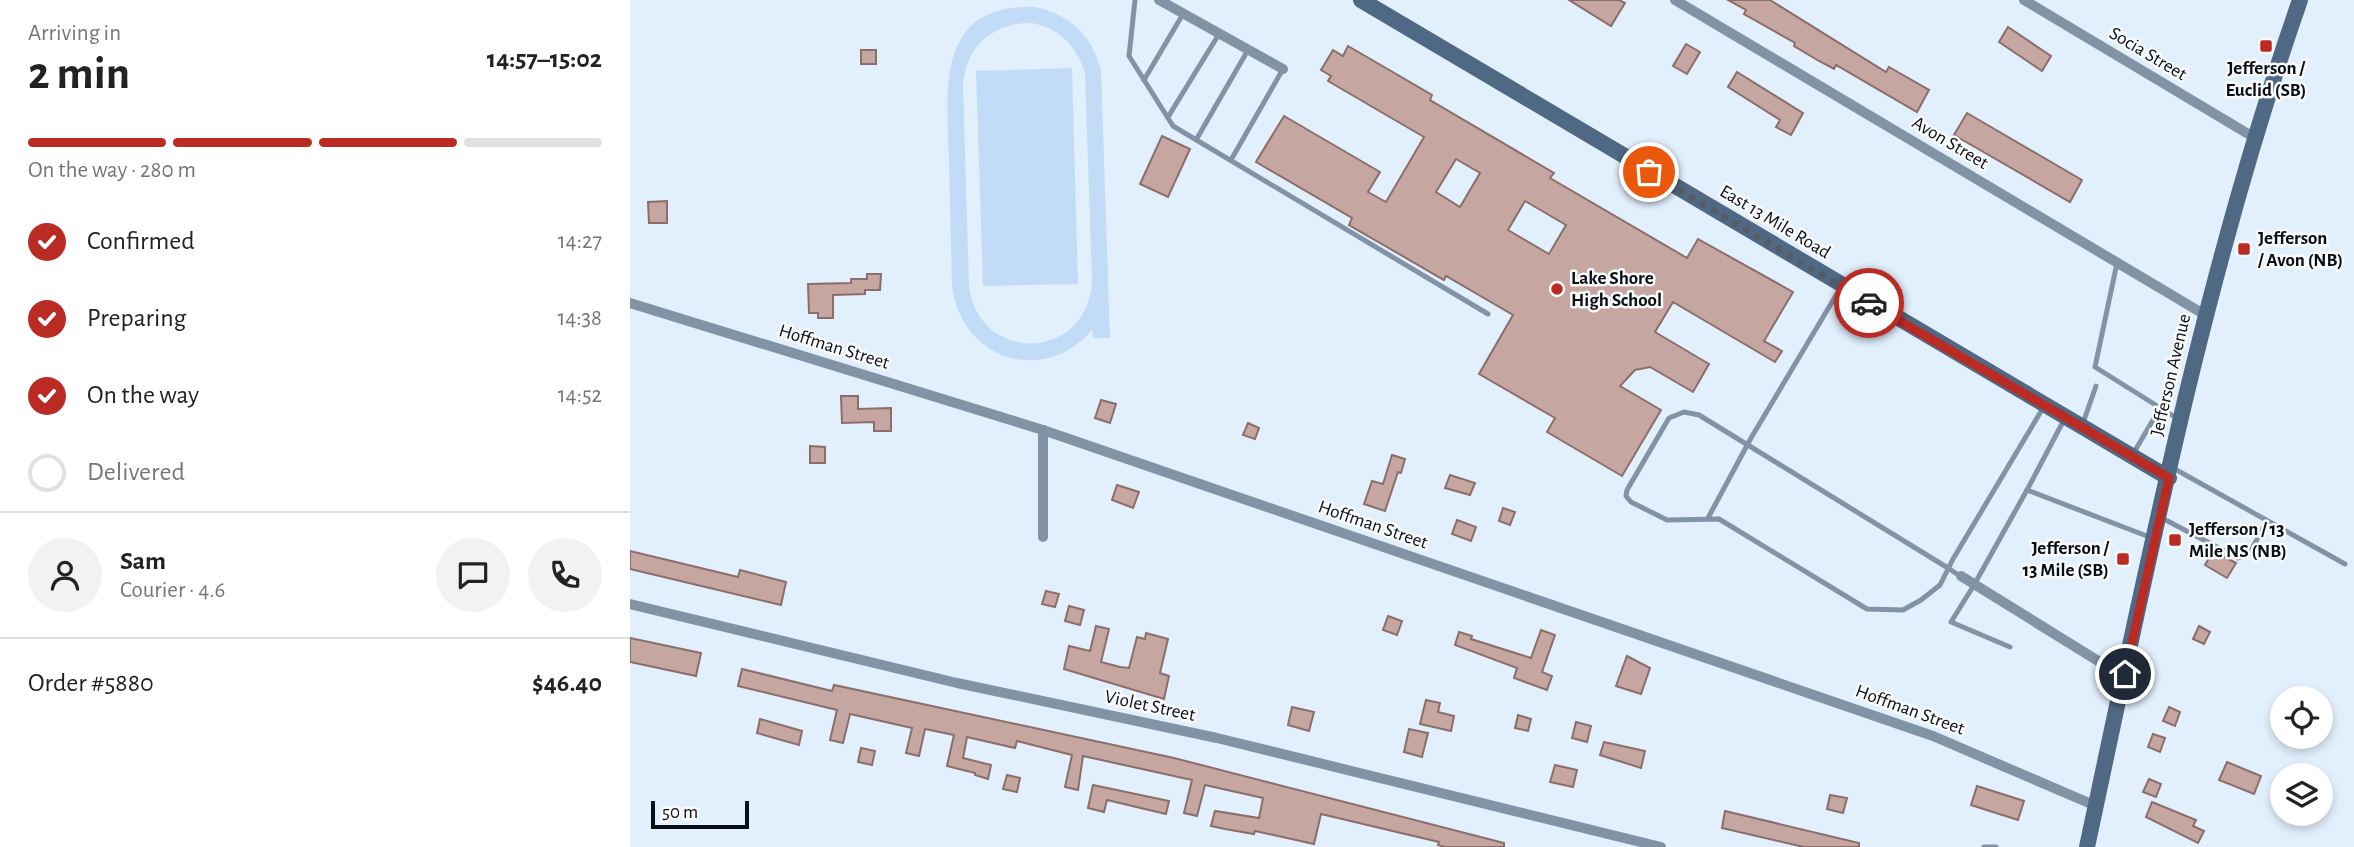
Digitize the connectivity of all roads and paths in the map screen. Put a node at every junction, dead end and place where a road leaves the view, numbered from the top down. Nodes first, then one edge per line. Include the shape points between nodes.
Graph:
1 (1135, 0) edge
2 (1159, 0) edge
3 (1361, 0) edge
4 (1675, 0) edge
5 (2024, 0) edge
6 (2300, 0) edge
7 (1183, 14) junction
8 (1219, 34) junction
9 (1248, 50) junction
10 (1283, 69) joint
11 (1144, 80) junction
12 (1167, 117) junction
13 (2255, 138) junction
14 (1196, 140) junction
15 (1231, 160) junction
16 (2117, 263) junction
17 (1841, 286) junction
18 (630, 303) edge
19 (1488, 314) dead end
20 (2207, 316) junction
21 (2096, 386) dead end
22 (2044, 405) junction
23 (2160, 408) junction
24 (2065, 417) junction
25 (2181, 421) junction
26 (2082, 426) junction
27 (1043, 430) junction
28 (1748, 444) junction
29 (2132, 455) junction
30 (2170, 472) junction
31 (2027, 490) junction
32 (2160, 517) junction
33 (1708, 518) junction
34 (2267, 521) junction
35 (1043, 537) dead end
36 (2155, 539) junction
37 (2345, 564) dead end
38 (1948, 568) junction
39 (1961, 576) joint
40 (1975, 585) junction
41 (630, 604) edge
42 (2010, 647) dead end
43 (2124, 677) junction
44 (2096, 806) junction
45 (1661, 847) edge
46 (1984, 847) edge
47 (1996, 847) edge
48 (2087, 847) edge

1 - 11 lane via 1129,56
2 - 7 street
3 - 17 main road, East 13 Mile Road
4 - 16 street, Avon Street
5 - 13 street, Socia Street
6 - 13 main road, Jefferson Avenue
7 - 8 street
7 - 11 lane
8 - 9 street
8 - 12 lane
9 - 10 street
9 - 14 lane
10 - 15 lane
11 - 12 lane
12 - 14 lane via 1172,126
13 - 20 main road, Jefferson Avenue
14 - 15 lane
15 - 19 lane
16 - 20 street, Avon Street
16 - 23 lane via 2095,367
17 - 22 main road, East 13 Mile Road
17 - 28 lane
18 - 27 street, Hoffman Street
20 - 25 main road, Jefferson Avenue
21 - 26 lane
22 - 24 main road, East 13 Mile Road
22 - 38 lane
23 - 25 lane
23 - 29 lane
24 - 26 main road, East 13 Mile Road
24 - 31 lane
25 - 30 main road, Jefferson Avenue
26 - 29 main road, East 13 Mile Road
27 - 35 street
27 - 44 street, Hoffman Street via 1920,732
28 - 33 lane
28 - 33 lane via 1699,415 1684,412 1669,418 1627,490 1631,502 1667,520
28 - 38 lane
29 - 30 main road, East 13 Mile Road
30 - 32 main road, Jefferson Avenue
30 - 34 lane
31 - 36 lane
31 - 40 lane
32 - 34 lane via 2238,558 2249,554
32 - 36 main road, Jefferson Avenue
33 - 38 lane via 1719,519 1867,609 1903,610 1940,585
34 - 37 lane
36 - 43 main road, Jefferson Avenue
38 - 39 lane
39 - 40 street
40 - 42 lane via 1951,622
40 - 43 street
41 - 45 street, Violet Street via 957,683 1226,740
43 - 44 main road, Jefferson Avenue
44 - 48 main road, Jefferson Avenue
46 - 47 lane

